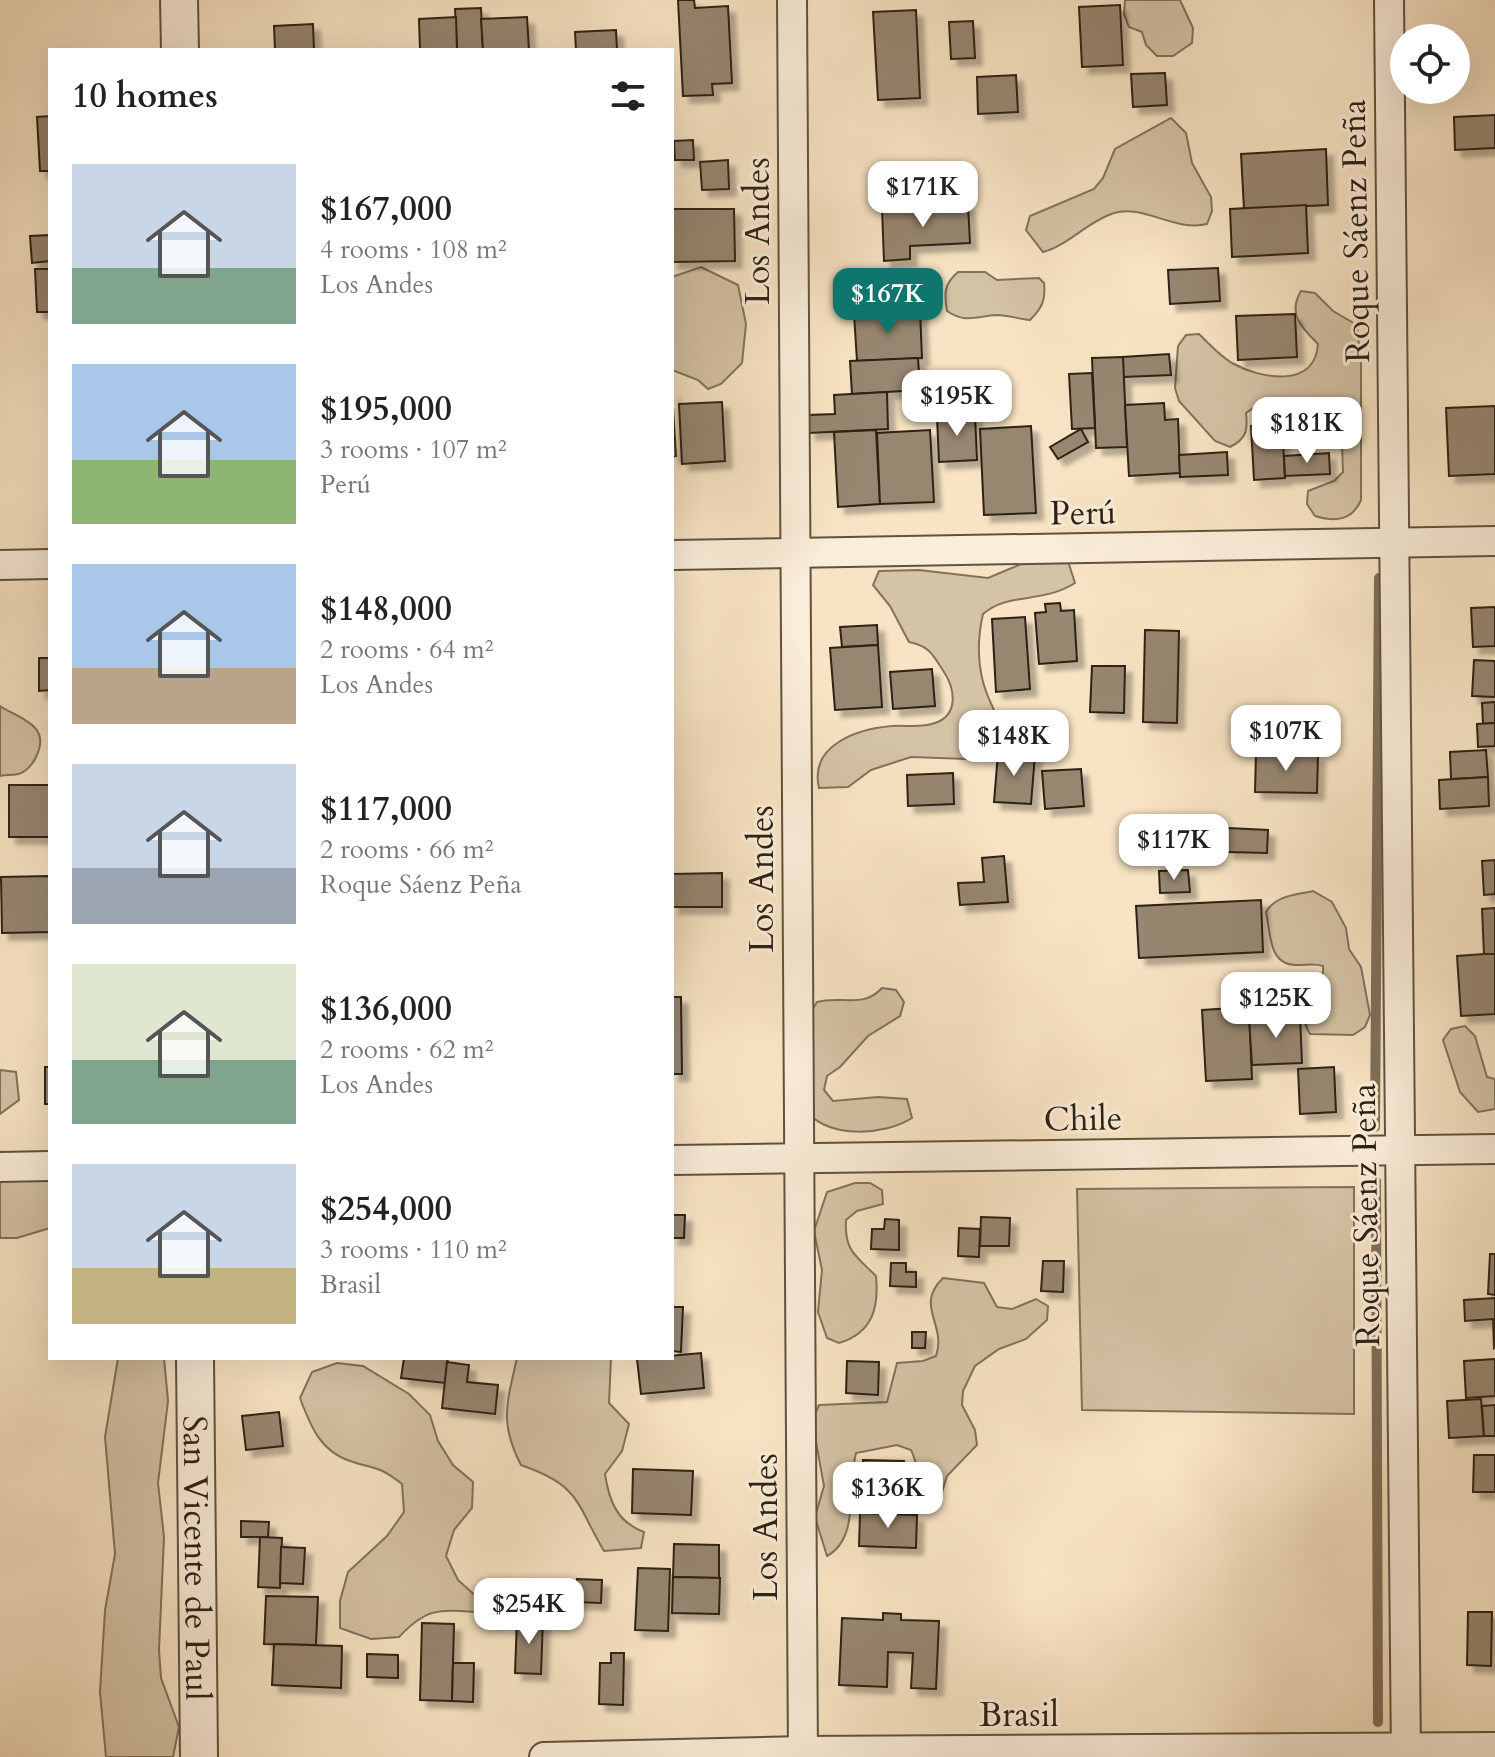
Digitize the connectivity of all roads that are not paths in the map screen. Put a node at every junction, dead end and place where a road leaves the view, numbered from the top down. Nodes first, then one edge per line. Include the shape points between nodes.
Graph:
1 (179, 0) edge
2 (792, 0) edge
3 (1389, 0) edge
4 (180, 48) edge
5 (1495, 541) edge
6 (1394, 543) junction
7 (795, 553) junction
8 (674, 555) edge
9 (48, 564) edge
10 (0, 565) edge
11 (1400, 1149) junction
12 (1495, 1149) edge
13 (799, 1159) junction
14 (674, 1160) edge
15 (48, 1166) edge
16 (0, 1167) edge
17 (195, 1360) edge
18 (1495, 1747) edge
19 (1406, 1752) edge
20 (803, 1754) edge
21 (199, 1757) edge
22 (544, 1757) edge

1 - 4 street
2 - 7 street, Los Andes
3 - 6 street, Roque Sáenz Peña
5 - 6 street, Perú
6 - 7 street, Perú
6 - 11 street, Roque Sáenz Peña
7 - 8 street, Perú
7 - 13 street, Los Andes
9 - 10 street
11 - 12 street, Chile
11 - 13 street, Chile
11 - 19 street, Roque Sáenz Peña
13 - 14 street, Chile
13 - 20 street, Los Andes
15 - 16 street
17 - 21 street, San Vicente de Paul
18 - 19 street, Brasil
19 - 20 street, Brasil
20 - 22 street, Brasil

